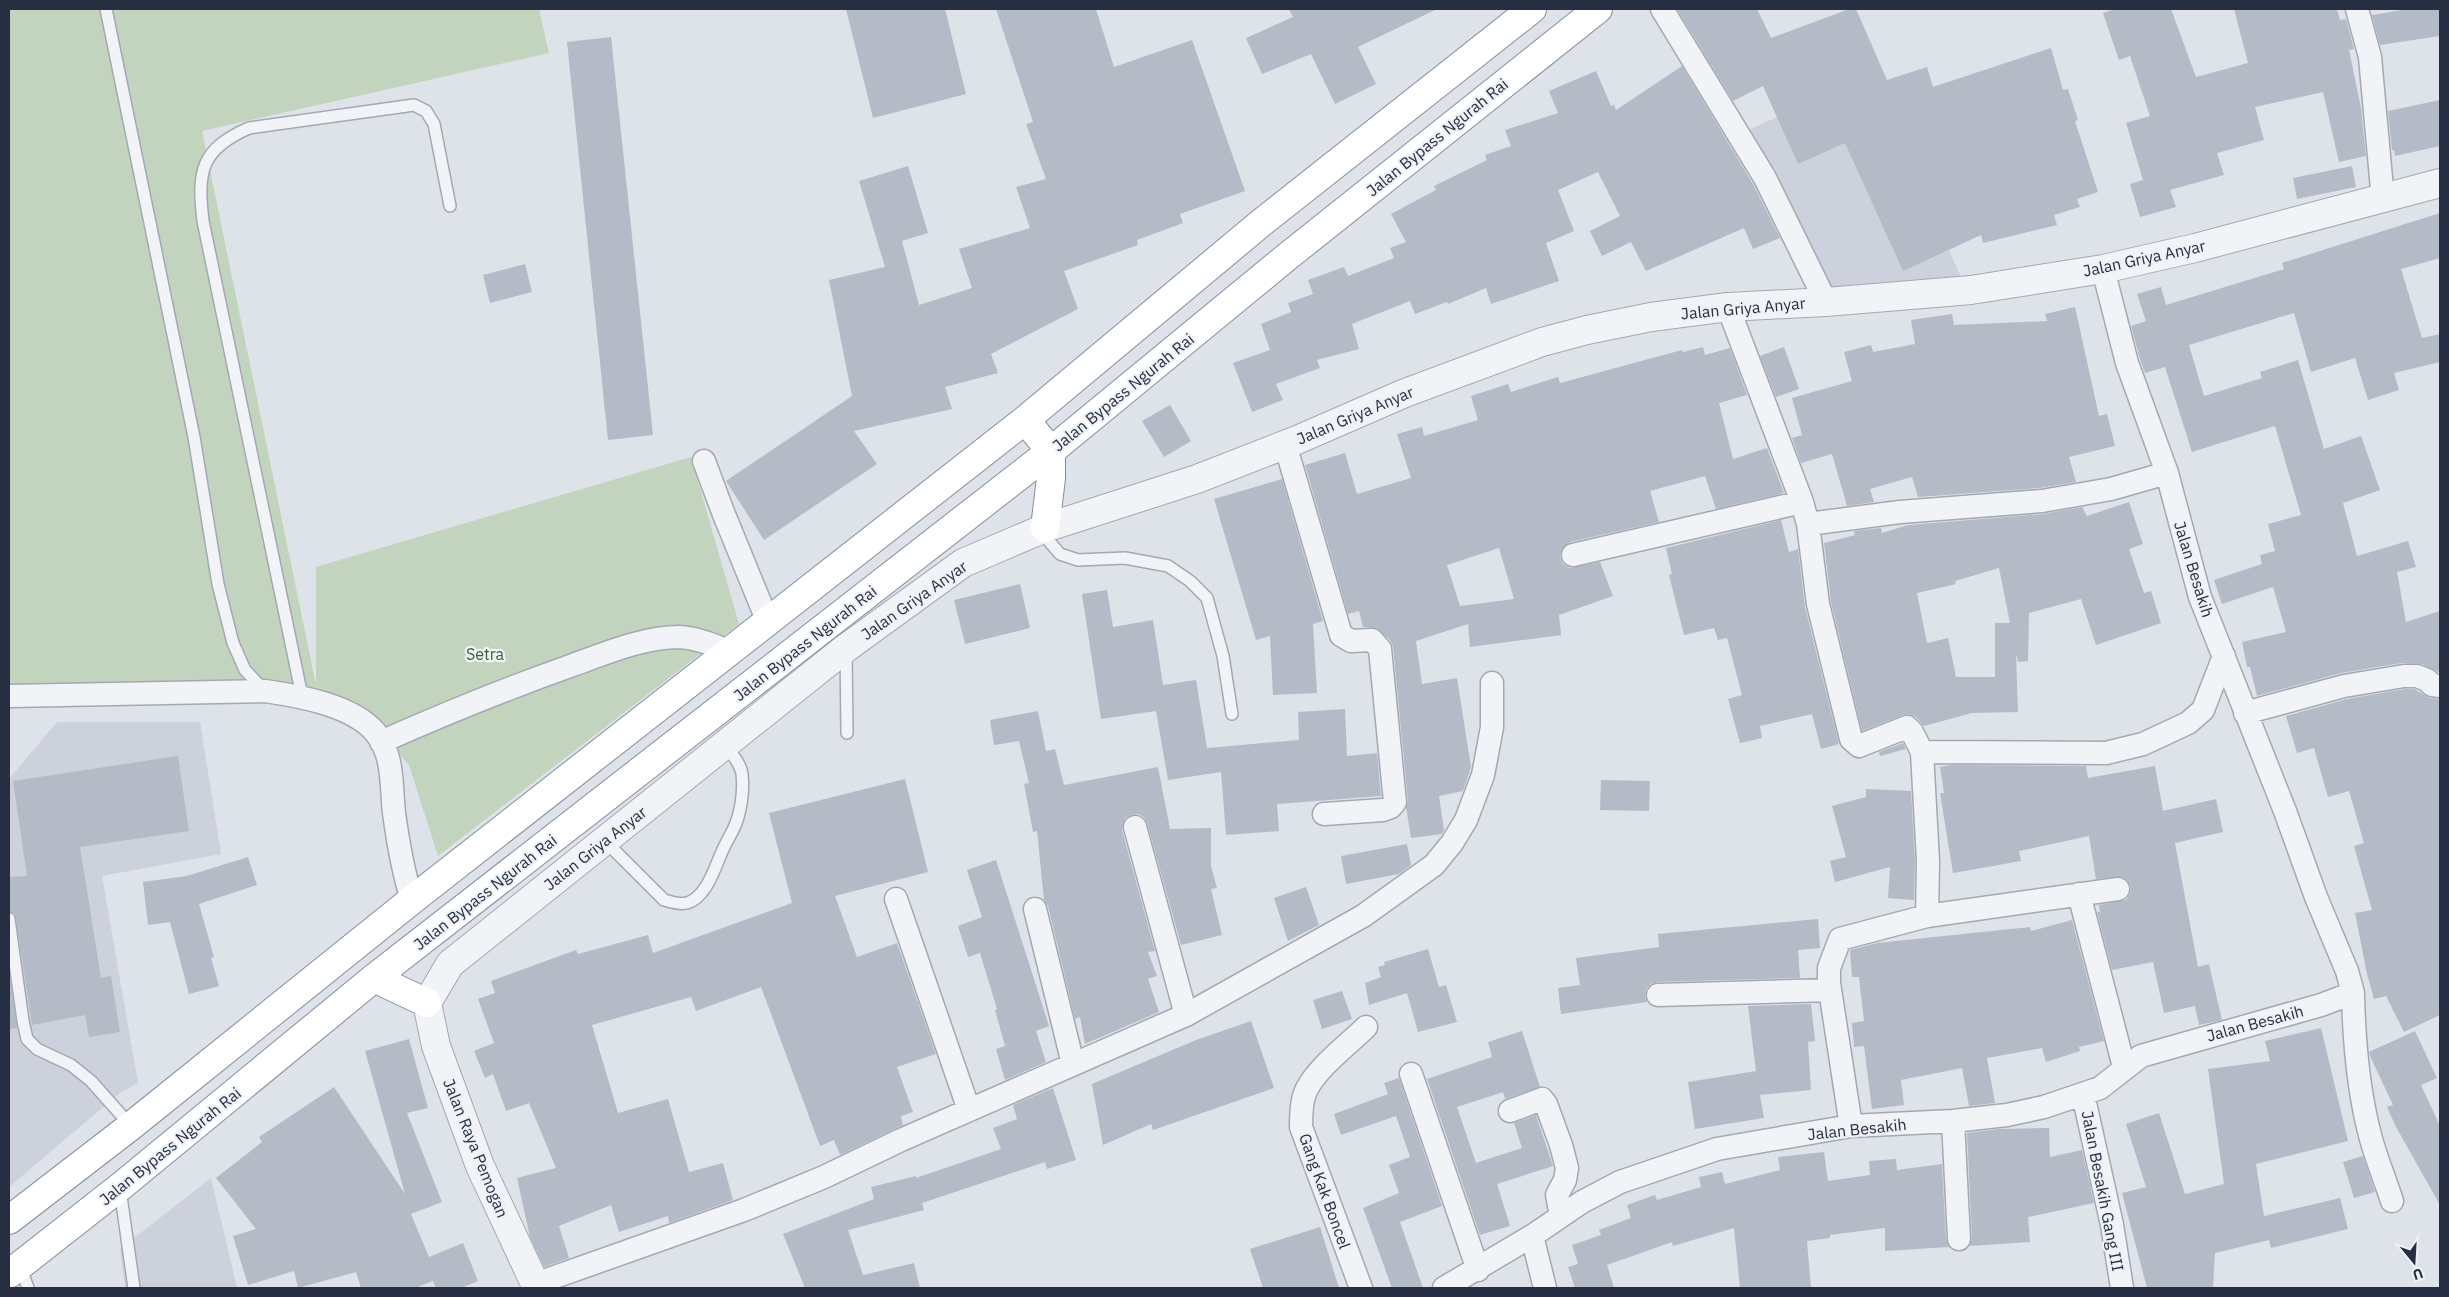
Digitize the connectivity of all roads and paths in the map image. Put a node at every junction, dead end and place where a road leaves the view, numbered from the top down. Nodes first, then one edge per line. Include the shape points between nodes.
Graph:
1 (106, 9) edge
2 (1532, 9) edge
3 (1598, 9) edge
4 (1662, 9) edge
5 (2357, 9) edge
6 (2440, 183) edge
7 (2383, 200) junction
8 (450, 206) dead end
9 (1261, 223) junction
10 (1288, 256) junction
11 (2103, 269) junction
12 (1826, 302) junction
13 (1728, 307) junction
14 (1025, 420) junction
15 (1286, 444) junction
16 (1051, 451) junction
17 (704, 461) dead end
18 (2167, 473) junction
19 (1802, 502) junction
20 (1808, 524) junction
21 (1045, 528) junction
22 (1573, 556) dead end
23 (768, 622) junction
24 (846, 648) junction
25 (730, 652) junction
26 (2224, 656) junction
27 (1492, 683) dead end
28 (2440, 686) edge
29 (265, 690) junction
30 (9, 696) edge
31 (302, 696) junction
32 (2245, 713) junction
33 (1232, 714) dead end
34 (847, 733) dead end
35 (381, 742) junction
36 (1917, 742) junction
37 (725, 743) junction
38 (1324, 814) dead end
39 (1135, 827) dead end
40 (603, 840) junction
41 (2118, 889) dead end
42 (2079, 894) junction
43 (896, 899) dead end
44 (412, 900) junction
45 (1035, 909) dead end
46 (1927, 916) junction
47 (9, 919) edge
48 (374, 978) junction
49 (1830, 990) junction
50 (1658, 995) dead end
51 (2348, 995) junction
52 (427, 1003) junction
53 (1186, 1015) junction
54 (1366, 1028) dead end
55 (1073, 1064) junction
56 (2124, 1067) junction
57 (1411, 1074) dead end
58 (2083, 1094) junction
59 (969, 1110) junction
60 (1510, 1112) dead end
61 (1953, 1121) junction
62 (131, 1126) junction
63 (1851, 1126) junction
64 (120, 1187) junction
65 (2392, 1201) dead end
66 (1562, 1216) junction
67 (9, 1220) edge
68 (1532, 1236) junction
69 (1959, 1239) dead end
70 (1478, 1270) junction
71 (19, 1276) edge
72 (536, 1286) edge
73 (134, 1288) edge
74 (1361, 1288) edge
75 (1444, 1288) edge
76 (1545, 1288) edge
77 (2122, 1288) edge

1 - 29 lane via 194,437 218,584 239,656 252,679
2 - 9 highway
3 - 10 highway, Jalan Bypass Ngurah Rai
4 - 12 street via 1765,178
5 - 7 street via 2370,57
6 - 7 street, Jalan Griya Anyar
7 - 11 street, Jalan Griya Anyar
8 - 31 lane via 434,124 426,111 414,105 249,128 229,137 208,156 201,178 204,221
9 - 10 highway
9 - 14 highway
10 - 16 highway, Jalan Bypass Ngurah Rai
11 - 12 street, Jalan Griya Anyar via 1971,290
11 - 18 street, Jalan Besakih via 2127,363
12 - 13 street, Jalan Griya Anyar
13 - 15 street, Jalan Griya Anyar via 1642,319 1542,342 1405,393
13 - 19 street
14 - 16 highway
14 - 23 highway
15 - 21 street, Jalan Griya Anyar via 1197,479
15 - 38 street via 1340,634 1351,642 1372,640 1380,649 1395,802 1383,810
16 - 21 highway
16 - 48 highway, Jalan Bypass Ngurah Rai
17 - 23 street
18 - 20 street via 2111,489 2042,501 1900,512
18 - 26 street, Jalan Besakih via 2200,598
19 - 20 street
19 - 22 street
20 - 36 street via 1818,604 1851,739 1859,746 1904,727
21 - 24 street, Jalan Griya Anyar via 962,563
21 - 33 lane via 1048,540 1060,554 1078,560 1125,558 1168,566 1190,581 1207,598 1223,656
23 - 25 highway
24 - 34 lane
24 - 37 street, Jalan Griya Anyar
25 - 35 street via 711,643 680,637 649,641 605,653 511,687
25 - 44 highway
26 - 32 street, Jalan Besakih
26 - 36 street via 2203,710 2188,724 2143,744 2106,753 1975,751
27 - 53 street via 1492,727 1483,775 1466,820 1434,865 1363,916
28 - 32 street via 2417,676 2404,676 2344,686
29 - 30 street
29 - 31 street
31 - 35 street via 341,710 367,724
32 - 51 street, Jalan Besakih via 2348,971
35 - 44 street via 391,775 394,813
36 - 46 street via 1928,861
37 - 40 street, Jalan Griya Anyar
37 - 40 lane via 742,771 739,810 718,865 695,898 676,904 664,900
39 - 53 street
40 - 52 street, Jalan Griya Anyar via 450,964
41 - 42 street
42 - 46 street
42 - 56 street
43 - 59 street
44 - 62 highway
45 - 55 street
46 - 49 street via 1840,939 1829,968
47 - 62 lane via 22,1021 28,1039 37,1049 71,1065 91,1081
48 - 52 highway
48 - 64 highway, Jalan Bypass Ngurah Rai
49 - 50 street
49 - 63 street
51 - 56 street, Jalan Besakih via 2146,1054
51 - 65 street via 2360,1091 2371,1140
52 - 72 street, Jalan Raya Pemogan via 436,1046 480,1166
53 - 55 street
54 - 74 street, Gang Kak Boncel via 1312,1080 1304,1094 1301,1109 1301,1127
55 - 59 street
56 - 58 street, Jalan Besakih via 2108,1083
57 - 70 street
58 - 61 street, Jalan Besakih via 2007,1115
58 - 77 street, Jalan Besakih Gang III
59 - 72 street via 744,1210
60 - 66 street via 1542,1099 1546,1104 1567,1168 1558,1195
61 - 63 street, Jalan Besakih
61 - 69 street
62 - 67 highway
63 - 66 street, Jalan Besakih via 1717,1149 1620,1182
64 - 71 highway, Jalan Bypass Ngurah Rai
64 - 73 lane
66 - 68 street, Jalan Besakih
68 - 70 street, Jalan Besakih
68 - 76 street
70 - 75 street, Jalan Besakih

